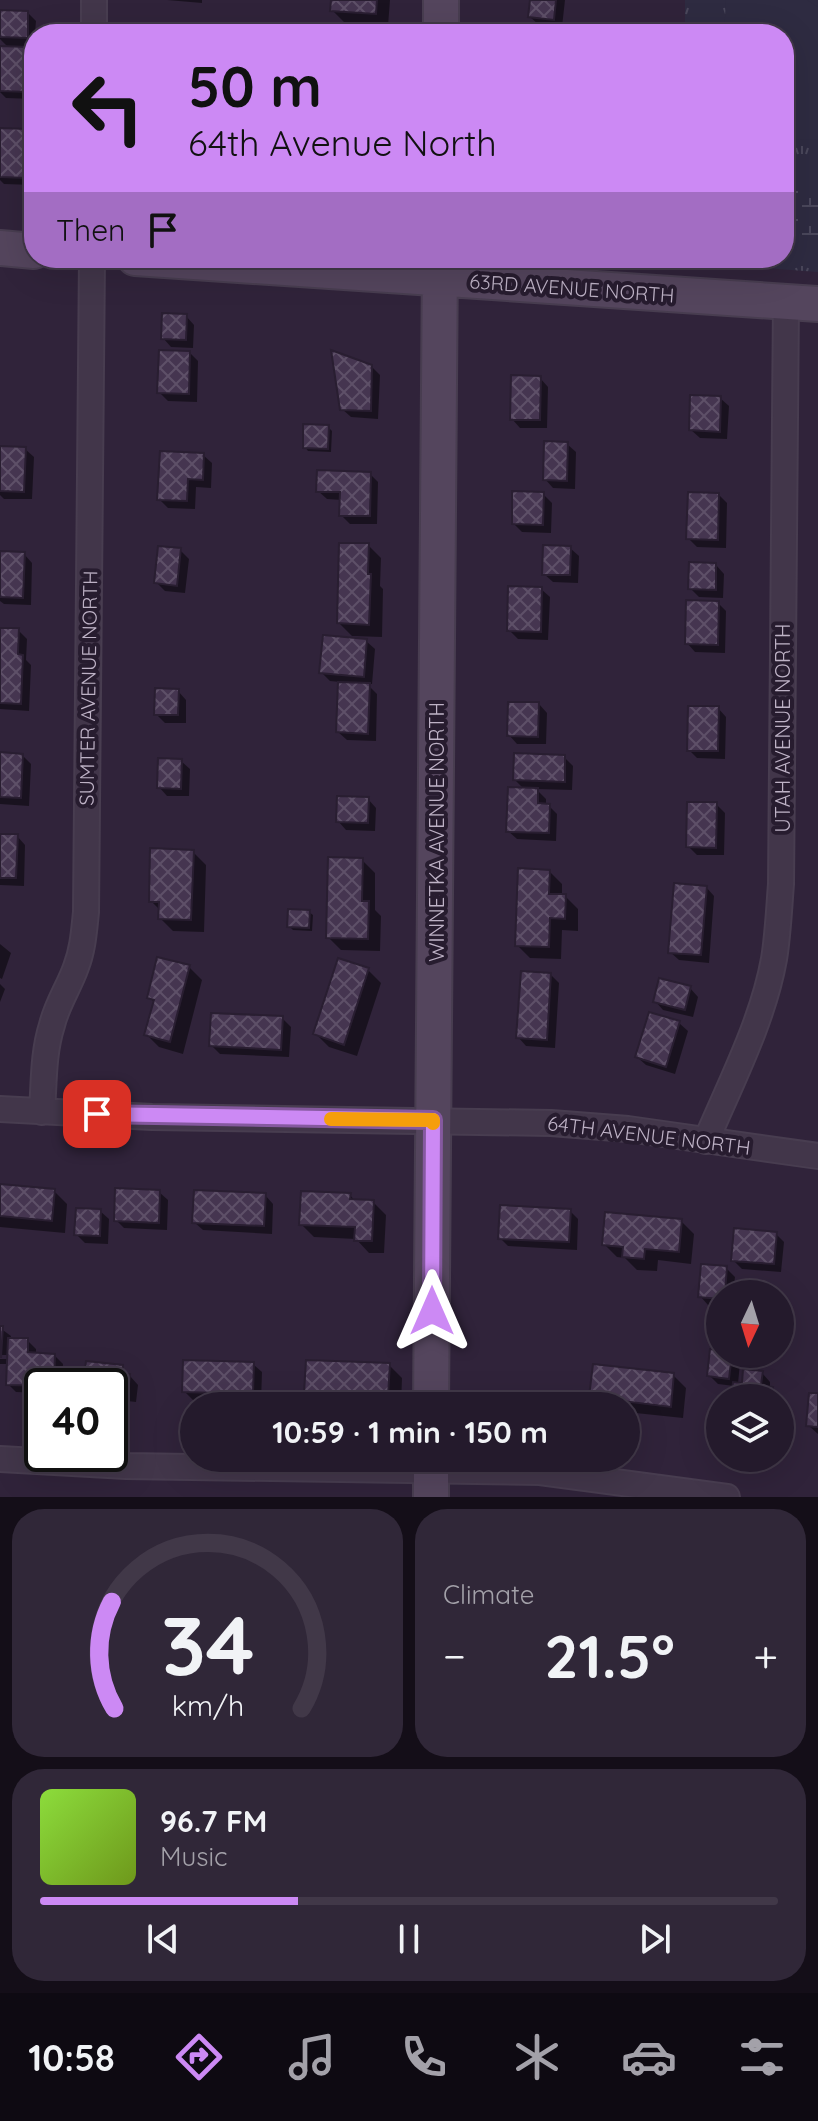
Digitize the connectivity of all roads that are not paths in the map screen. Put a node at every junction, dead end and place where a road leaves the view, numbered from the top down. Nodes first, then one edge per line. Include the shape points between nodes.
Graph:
1 (94, 0) edge
2 (441, 0) edge
3 (94, 24) edge
4 (441, 24) edge
5 (0, 248) edge
6 (24, 250) edge
7 (92, 268) edge
8 (412, 268) edge
9 (440, 269) edge
10 (802, 303) edge
11 (0, 1109) edge
12 (42, 1112) junction
13 (433, 1120) junction
14 (706, 1141) junction
15 (818, 1156) edge
16 (431, 1392) edge
17 (0, 1459) edge
18 (431, 1475) edge
19 (727, 1497) edge

1 - 3 street
2 - 4 street
5 - 6 street
7 - 12 street, SUMTER AVENUE NORTH via 86,912 76,969 51,1025
8 - 9 street, 63RD AVENUE NORTH
9 - 10 street, 63RD AVENUE NORTH
9 - 13 street, WINNETKA AVENUE NORTH
10 - 14 street, UTAH AVENUE NORTH via 774,961 750,1037
11 - 12 street, 64TH AVENUE NORTH
12 - 13 street, 64TH AVENUE NORTH
13 - 14 street, 64TH AVENUE NORTH via 551,1123
13 - 16 street, WINNETKA AVENUE NORTH
14 - 15 street, 64TH AVENUE NORTH
17 - 18 street
18 - 19 street via 540,1472

